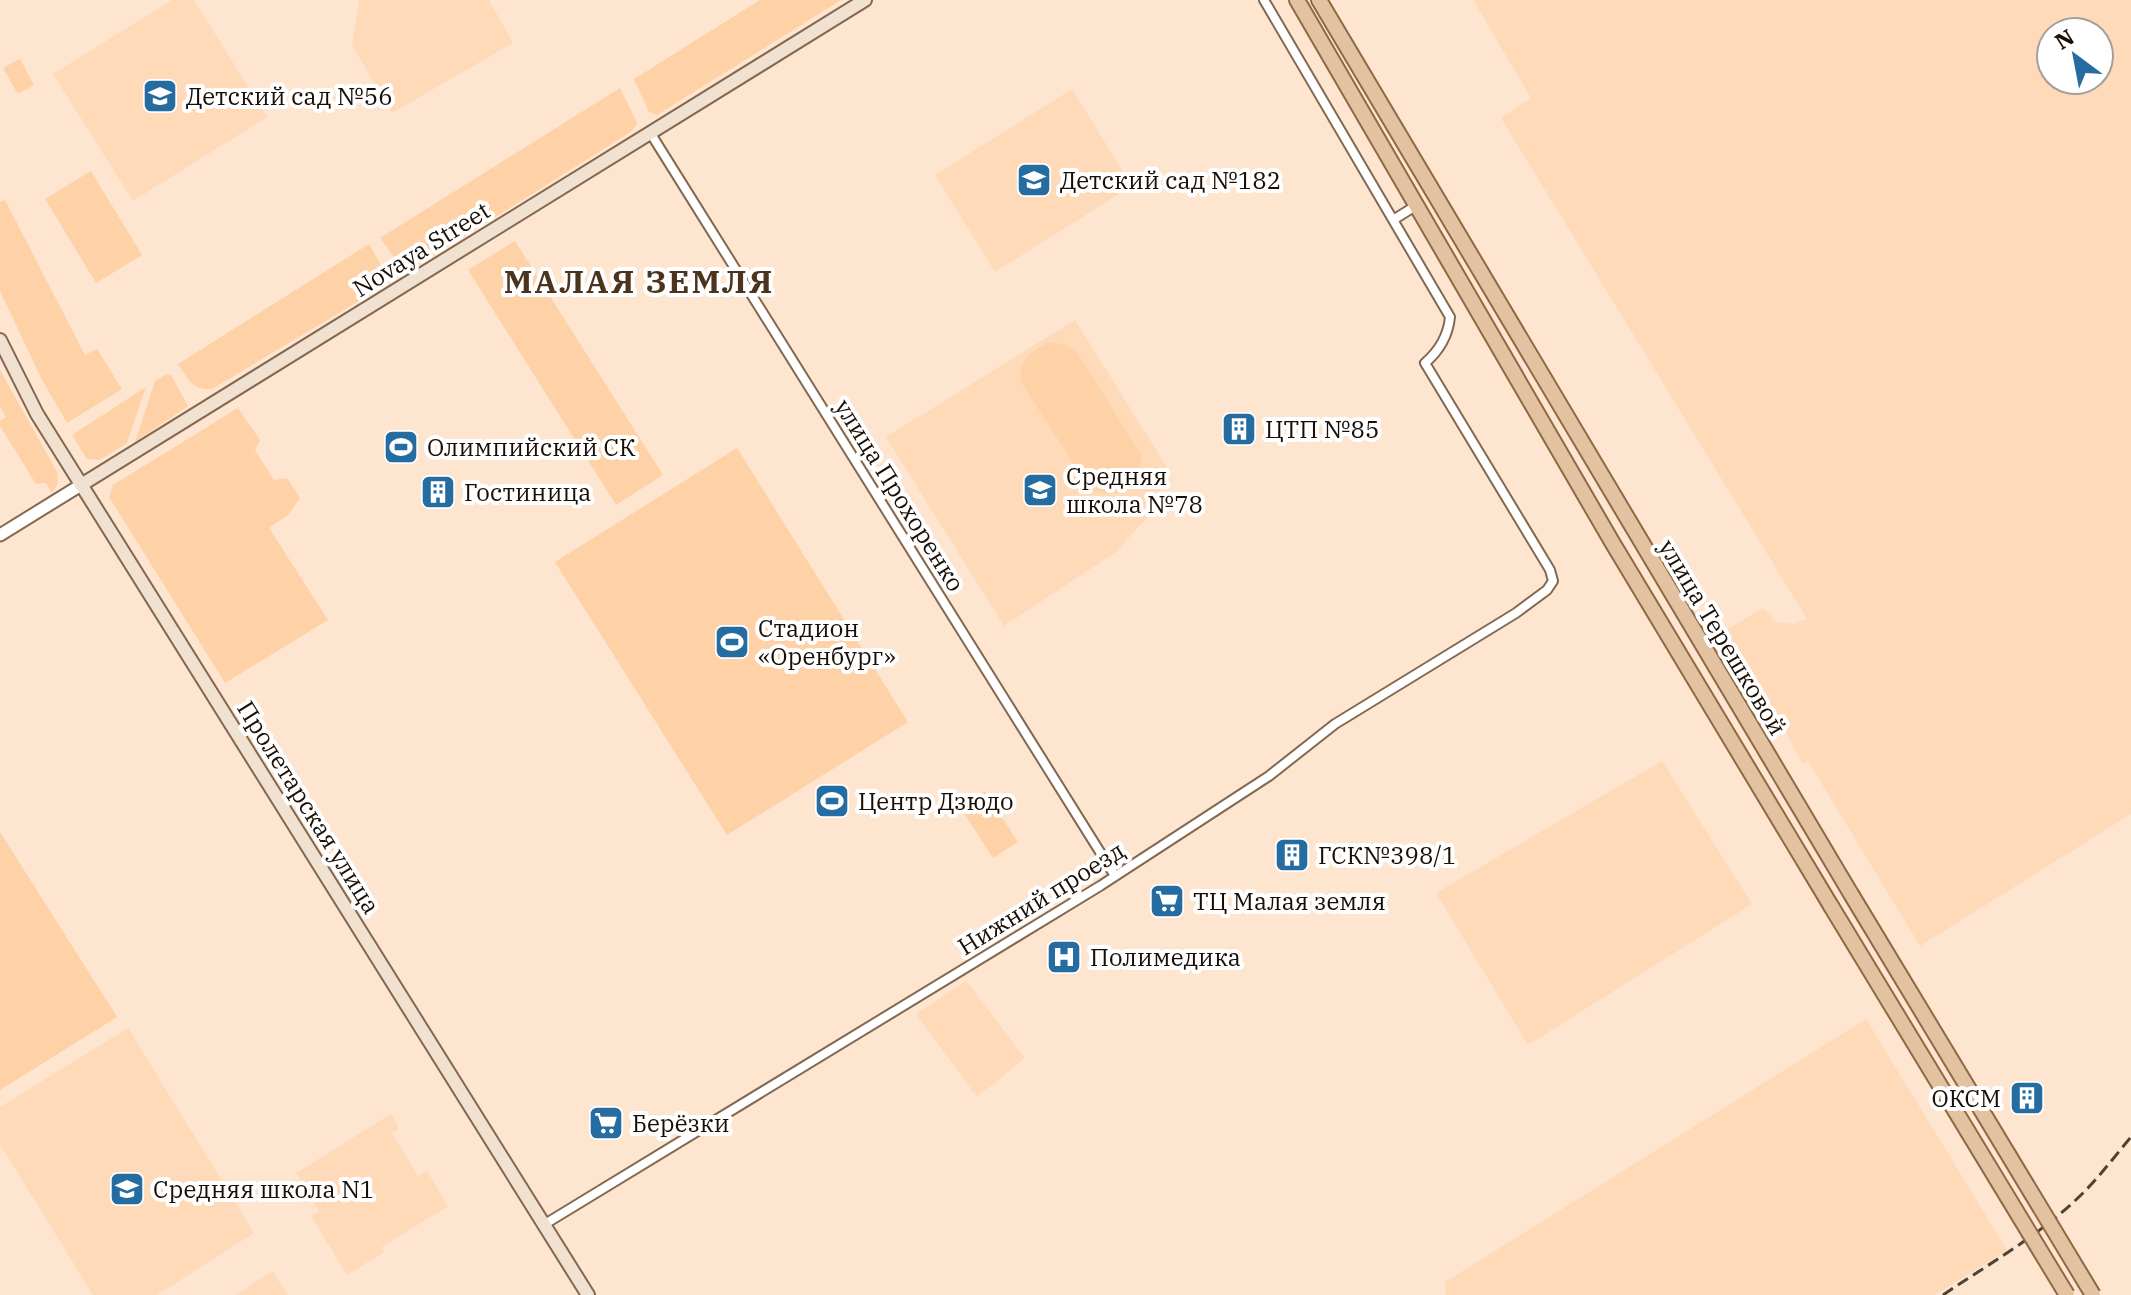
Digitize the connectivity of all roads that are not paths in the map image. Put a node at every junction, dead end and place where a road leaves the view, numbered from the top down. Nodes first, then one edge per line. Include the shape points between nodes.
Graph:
1 (865, 0) edge
2 (1264, 0) edge
3 (1297, 0) edge
4 (1319, 0) edge
5 (1362, 74) junction
6 (1346, 83) junction
7 (651, 134) junction
8 (1417, 205) junction
9 (1393, 220) junction
10 (0, 340) edge
11 (81, 485) junction
12 (0, 535) edge
13 (1115, 876) junction
14 (545, 1224) junction
15 (588, 1295) edge
16 (2067, 1295) edge
17 (2093, 1295) edge

1 - 7 main road, Novaya Street
2 - 9 street
3 - 6 main road, улица Терешковой
4 - 5 main road, улица Терешковой
5 - 6 main road via 1355,83
5 - 17 main road, улица Терешковой, bridge
6 - 8 main road, улица Терешковой
7 - 11 main road, Novaya Street
7 - 13 street, улица Прохоренко
8 - 9 street
8 - 16 main road, улица Терешковой, bridge via 1683,661
9 - 13 street, Нижний проезд via 1450,317 1438,352 1425,363 1553,581 1516,613 1335,724 1269,776
10 - 11 main road, Пролетарская улица
11 - 12 street, Novaya Street
11 - 14 main road, Пролетарская улица
13 - 14 street, Нижний проезд
14 - 15 main road, Пролетарская улица

